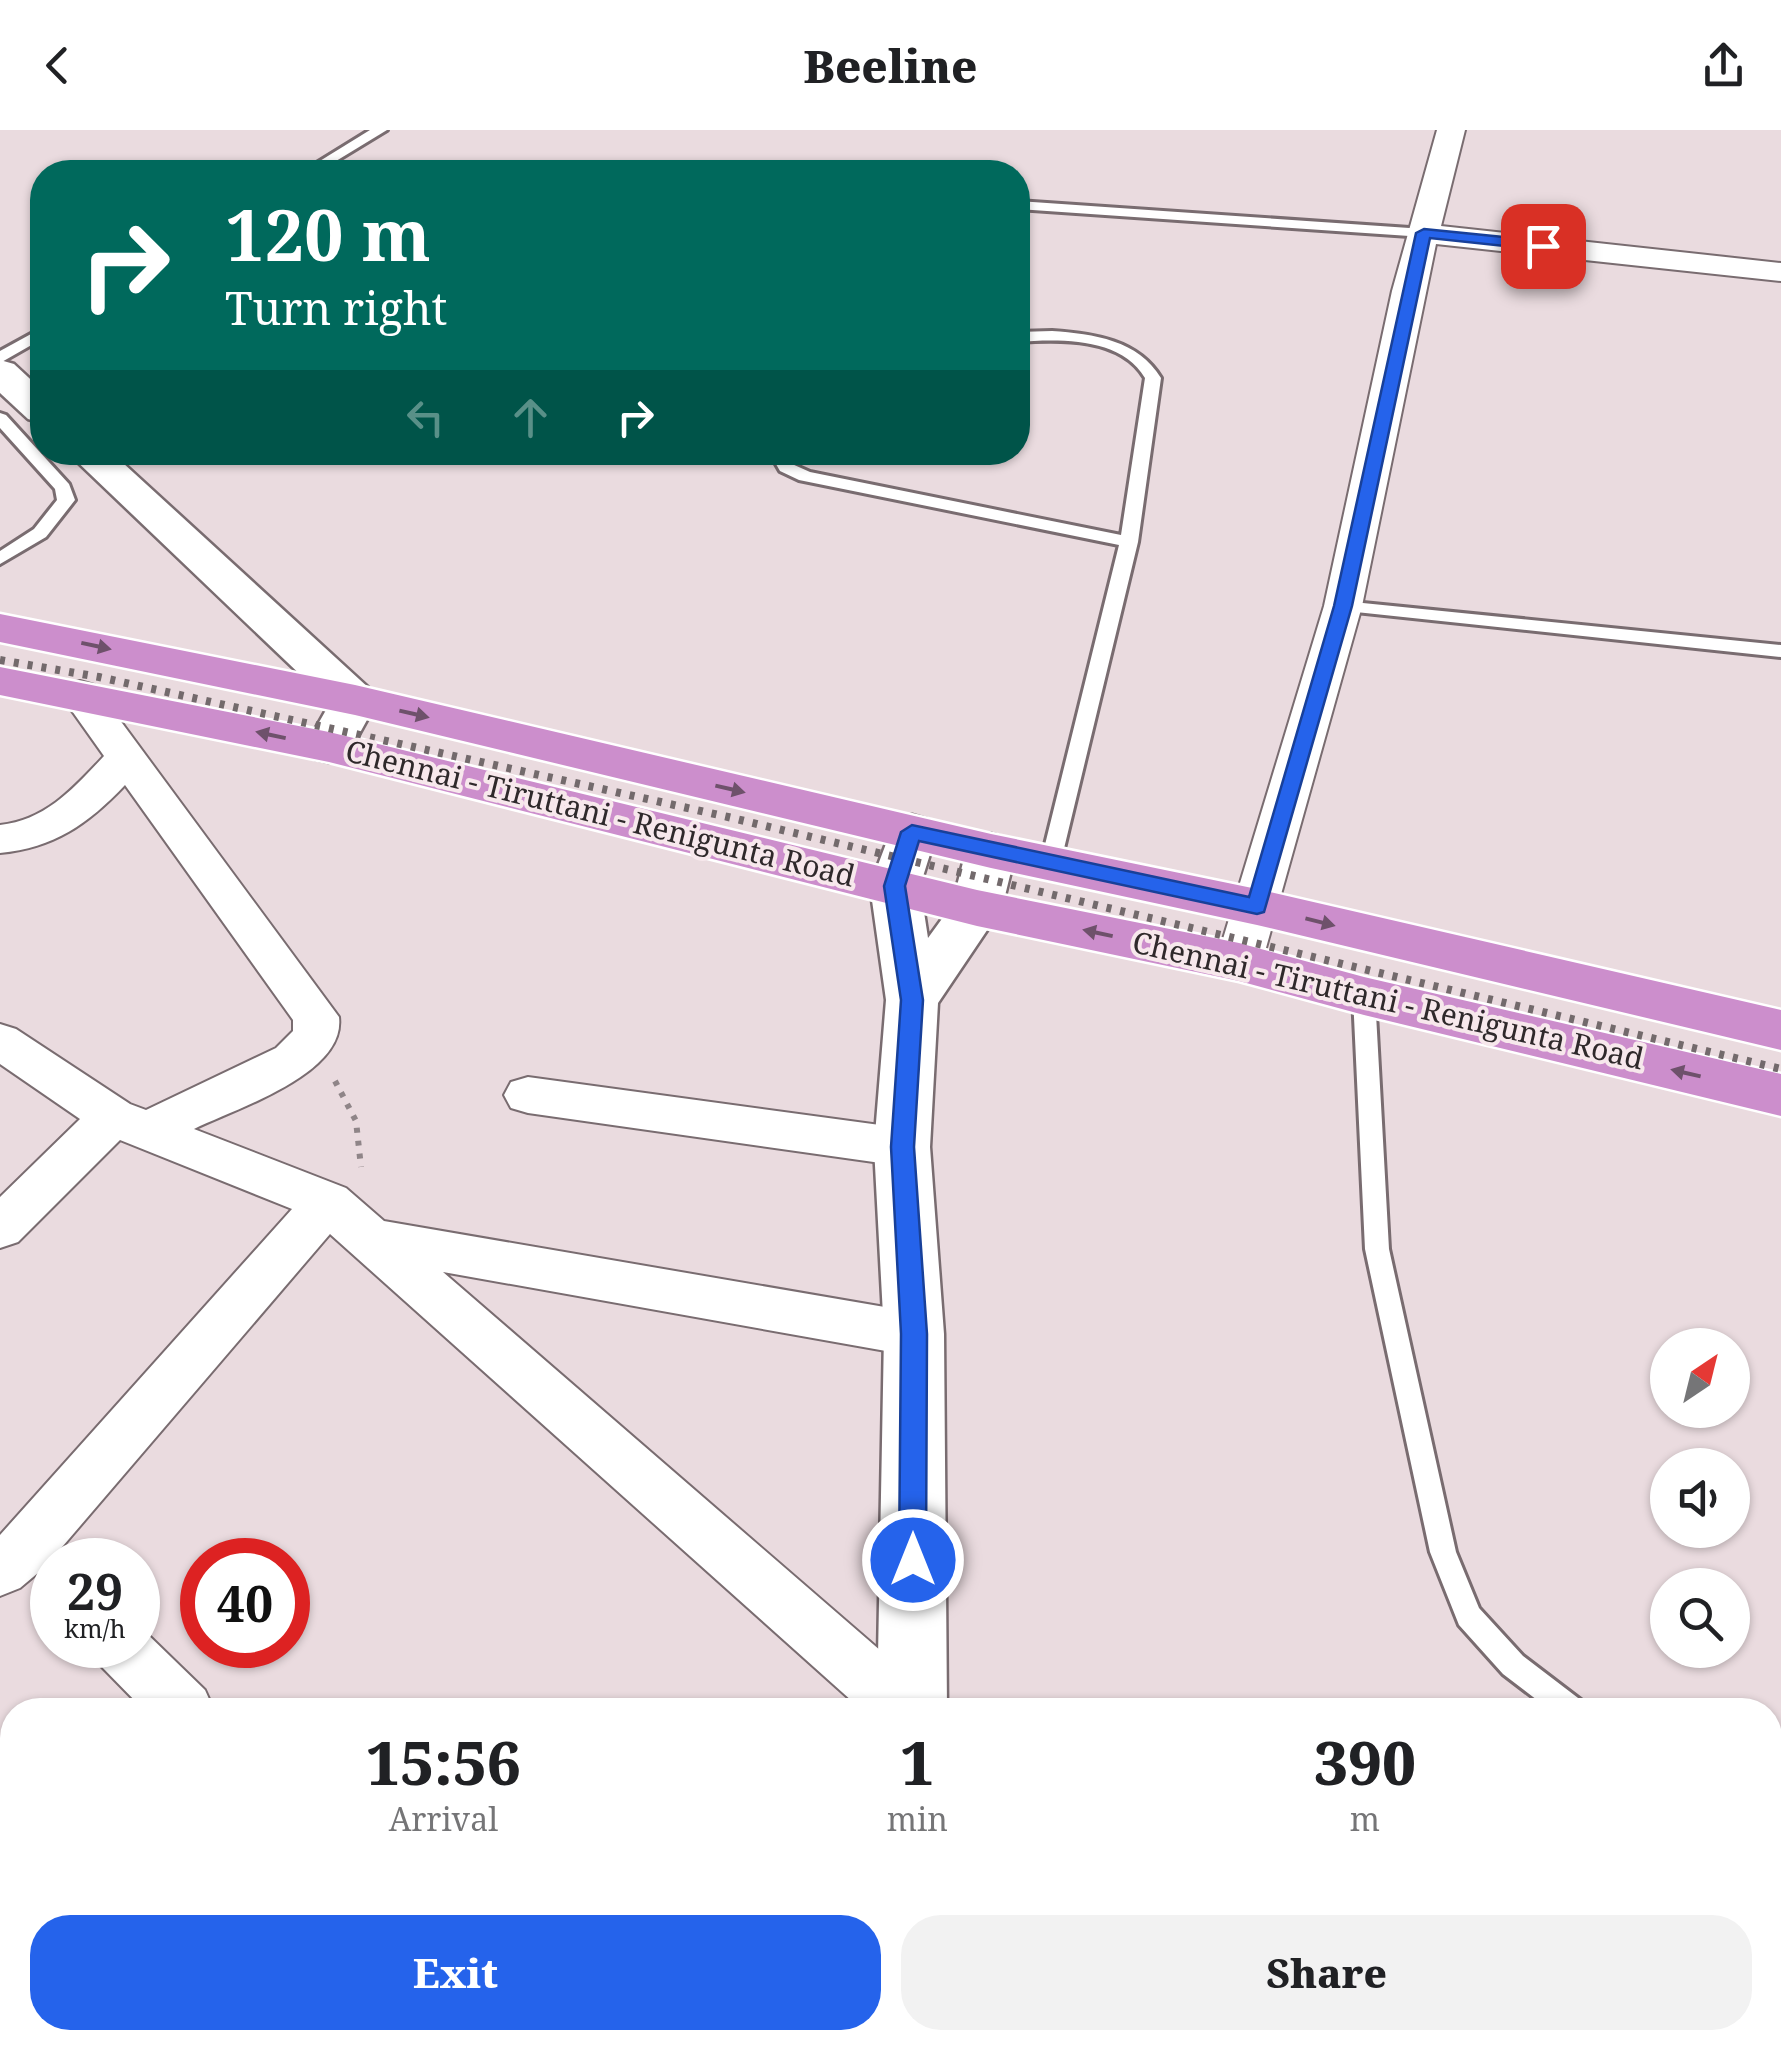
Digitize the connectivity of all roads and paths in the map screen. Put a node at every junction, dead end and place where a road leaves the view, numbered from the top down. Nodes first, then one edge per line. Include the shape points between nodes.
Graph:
1 (380, 130) edge
2 (1451, 130) edge
3 (329, 160) edge
4 (1030, 206) edge
5 (1424, 233) junction
6 (1781, 272) edge
7 (1030, 337) edge
8 (30, 340) edge
9 (0, 358) edge
10 (0, 372) edge
11 (30, 400) edge
12 (0, 418) edge
13 (30, 451) edge
14 (42, 465) edge
15 (101, 465) edge
16 (785, 465) edge
17 (1128, 542) junction
18 (0, 559) edge
19 (1343, 606) junction
20 (0, 628) edge
21 (1781, 651) edge
22 (0, 680) edge
23 (80, 694) junction
24 (355, 700) junction
25 (329, 747) junction
26 (126, 758) junction
27 (912, 832) junction
28 (0, 839) edge
29 (990, 851) junction
30 (1050, 865) junction
31 (895, 886) junction
32 (1257, 906) junction
33 (977, 908) junction
34 (1240, 962) junction
35 (1364, 996) junction
36 (912, 1000) junction
37 (1781, 1030) edge
38 (0, 1041) edge
39 (310, 1048) junction
40 (528, 1095) dead end
41 (1781, 1096) edge
42 (129, 1124) junction
43 (902, 1147) junction
44 (352, 1223) junction
45 (0, 1228) edge
46 (914, 1334) junction
47 (26, 1566) edge
48 (143, 1668) edge
49 (172, 1698) edge
50 (894, 1698) edge
51 (908, 1698) edge
52 (1557, 1698) edge

1 - 3 lane
2 - 5 street
4 - 5 lane
5 - 6 street
5 - 19 street
7 - 17 lane via 1074,338 1125,351 1148,366 1153,378
8 - 9 lane
10 - 11 street
12 - 13 lane
14 - 18 lane via 66,500 40,533
15 - 24 street
16 - 17 lane via 805,476
17 - 30 lane
19 - 21 lane
19 - 32 street
20 -> 24 highway, Chennai - Tiruttani - Renigunta Road
22 - 23 highway, Chennai - Tiruttani - Renigunta Road
25 -> 23 highway, Chennai - Tiruttani - Renigunta Road
23 - 26 street
24 - 25 street
24 -> 27 highway, Chennai - Tiruttani - Renigunta Road
25 - 31 highway, Chennai - Tiruttani - Renigunta Road
26 - 28 street via 53,828
26 - 39 street via 316,1017 318,1033
27 - 29 highway, Chennai - Tiruttani - Renigunta Road
27 - 31 street
29 - 30 highway, Chennai - Tiruttani - Renigunta Road
29 - 33 street
30 - 32 highway, Chennai - Tiruttani - Renigunta Road
31 - 33 highway, Chennai - Tiruttani - Renigunta Road
31 - 36 street
32 - 34 street
32 -> 37 highway, Chennai - Tiruttani - Renigunta Road
34 -> 33 highway, Chennai - Tiruttani - Renigunta Road
33 - 36 street
34 - 35 highway, Chennai - Tiruttani - Renigunta Road
41 -> 35 highway, Chennai - Tiruttani - Renigunta Road
35 - 52 lane via 1378,1249 1443,1552 1469,1616
36 - 43 street
38 - 42 street
39 - 42 street
39 - 44 path via 348,1097 363,1144
40 - 43 street
42 - 44 street
42 - 45 street
43 - 46 street
44 - 46 street
44 - 47 street
44 - 50 street
46 - 51 street
48 - 49 street

